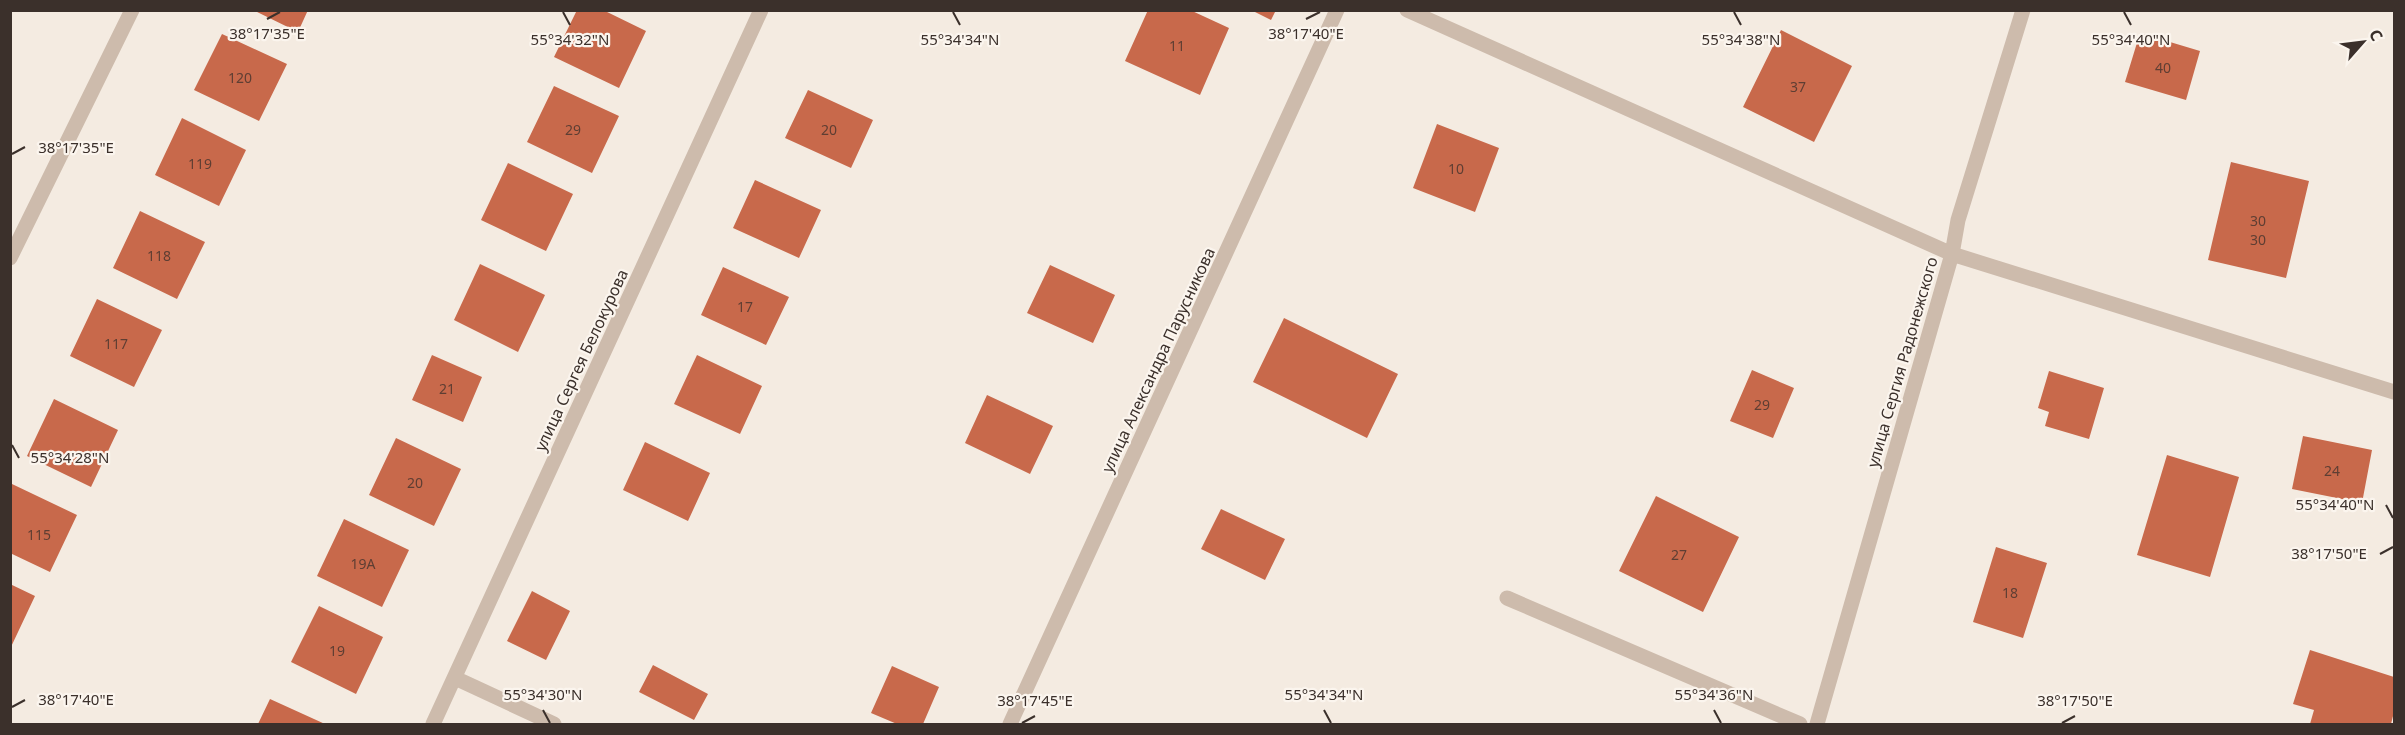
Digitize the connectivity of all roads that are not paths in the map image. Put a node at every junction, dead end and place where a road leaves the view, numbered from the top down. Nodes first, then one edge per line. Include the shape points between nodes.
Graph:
1 (132, 10) edge
2 (761, 10) edge
3 (1336, 10) edge
4 (1407, 10) edge
5 (2023, 10) edge
6 (1952, 254) junction
7 (10, 258) edge
8 (2394, 392) edge
9 (1508, 598) dead end
10 (454, 678) junction
11 (434, 724) edge
12 (554, 724) edge
13 (1010, 724) edge
14 (1800, 724) edge
15 (1817, 724) edge

1 - 7 street
2 - 10 street, улица Сергея Белокурова
3 - 13 street, улица Александра Парусникова
4 - 6 street
5 - 6 street, улица Сергия Радонежского via 1958,220
6 - 8 street
6 - 15 street, улица Сергия Радонежского
9 - 14 street
10 - 11 street, улица Сергея Белокурова
10 - 12 street

